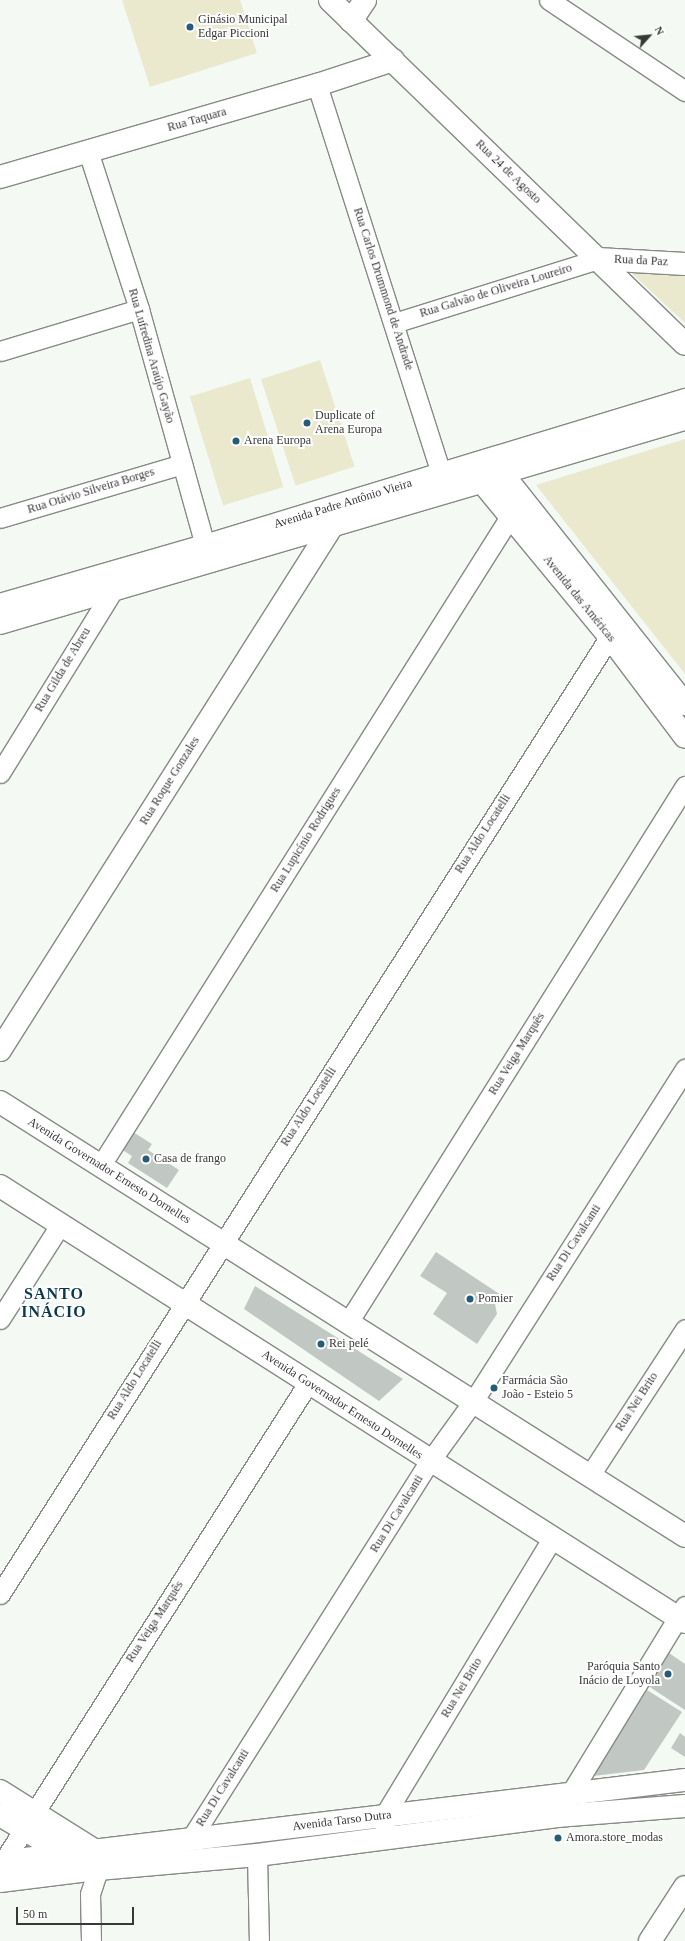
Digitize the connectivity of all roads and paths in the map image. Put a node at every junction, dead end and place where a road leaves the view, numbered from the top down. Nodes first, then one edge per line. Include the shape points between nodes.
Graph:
1 (365, 0) edge
2 (549, 0) edge
3 (335, 2) edge
4 (351, 21) junction
5 (393, 60) junction
6 (317, 85) junction
7 (685, 91) edge
8 (88, 151) junction
9 (0, 177) edge
10 (598, 259) junction
11 (685, 264) edge
12 (139, 309) junction
13 (394, 323) junction
14 (685, 344) edge
15 (0, 351) edge
16 (685, 400) edge
17 (685, 419) edge
18 (182, 464) junction
19 (468, 465) joint
20 (491, 471) junction
21 (447, 482) junction
22 (511, 515) junction
23 (0, 518) edge
24 (330, 518) junction
25 (209, 554) junction
26 (127, 568) junction
27 (112, 590) junction
28 (0, 605) edge
29 (0, 623) edge
30 (615, 629) junction
31 (685, 704) edge
32 (685, 737) edge
33 (0, 773) edge
34 (685, 786) edge
35 (0, 1050) edge
36 (685, 1069) edge
37 (0, 1102) edge
38 (101, 1166) junction
39 (0, 1186) edge
40 (60, 1225) junction
41 (223, 1242) junction
42 (184, 1304) junction
43 (0, 1319) edge
44 (349, 1321) junction
45 (685, 1329) edge
46 (308, 1383) junction
47 (474, 1400) junction
48 (430, 1462) junction
49 (590, 1475) junction
50 (685, 1536) edge
51 (552, 1539) junction
52 (0, 1594) edge
53 (683, 1615) edge
54 (685, 1780) edge
55 (0, 1791) edge
56 (569, 1795) junction
57 (685, 1806) edge
58 (0, 1815) edge
59 (384, 1816) junction
60 (557, 1816) junction
61 (28, 1821) junction
62 (190, 1840) junction
63 (386, 1840) junction
64 (256, 1855) junction
65 (96, 1859) junction
66 (69, 1863) junction
67 (1, 1868) edge
68 (685, 1887) edge
69 (90, 1894) junction
70 (91, 1941) edge
71 (259, 1941) edge
72 (650, 1941) edge

1 - 4 street
2 - 7 street
3 - 4 street, Rua 24 de Agosto
4 - 5 street, Rua 24 de Agosto
5 - 6 street, Rua Taquara
5 - 10 street, Rua 24 de Agosto
6 - 8 street, Rua Taquara
6 - 13 street, Rua Carlos Drummond de Andrade
8 - 9 street, Rua Taquara
8 - 12 street, Rua Lufredina Araújo Gayão
10 - 11 street, Rua da Paz
10 - 13 street, Rua Galvão de Oliveira Loureiro
10 - 14 street, Rua 24 de Agosto
12 - 15 street
12 - 18 street, Rua Lufredina Araújo Gayão
13 - 21 street, Rua Carlos Drummond de Andrade
16 - 20 street, Avenida Padre Antônio Vieira
17 - 20 street, Avenida Padre Antônio Vieira
18 - 23 street, Rua Otávio Silveira Borges
18 - 25 street, Rua Lufredina Araújo Gayão
19 - 20 street, Avenida das Américas
19 - 21 street, Avenida Padre Antônio Vieira
20 - 21 street, Avenida Padre Antônio Vieira
20 - 22 street, Avenida das Américas
20 - 30 street, Avenida das Américas
21 - 24 street, Avenida Padre Antônio Vieira
22 - 30 street, Avenida das Américas
22 - 38 street, Rua Lupicínio Rodrigues
24 - 25 street, Avenida Padre Antônio Vieira
24 - 35 street, Rua Roque Gonzales
25 - 26 street, Avenida Padre Antônio Vieira
25 - 27 street, Avenida Padre Antônio Vieira
26 - 27 street, Rua Gilda de Abreu
26 - 28 street, Avenida Padre Antônio Vieira
27 - 29 street, Avenida Padre Antônio Vieira
27 - 33 street, Rua Gilda de Abreu
30 - 31 street, Avenida das Américas
30 - 32 street, Avenida das Américas
30 - 41 street, Rua Aldo Locatelli
34 - 44 street, Rua Veiga Marquês
36 - 47 street, Rua Di Cavalcanti
37 - 38 street, Avenida Governador Ernesto Dornelles
38 - 41 street, Avenida Governador Ernesto Dornelles
39 - 40 street, Avenida Governador Ernesto Dornelles
40 - 42 street, Avenida Governador Ernesto Dornelles
40 - 43 street
41 - 42 street, Rua Aldo Locatelli
41 - 44 street, Avenida Governador Ernesto Dornelles
42 - 46 street, Avenida Governador Ernesto Dornelles
42 - 52 street, Rua Aldo Locatelli
44 - 47 street, Avenida Governador Ernesto Dornelles
45 - 49 street, Rua Nei Brito
46 - 48 street, Avenida Governador Ernesto Dornelles
46 - 61 street, Rua Veiga Marquês
47 - 48 street, Rua Di Cavalcanti
47 - 49 street, Avenida Governador Ernesto Dornelles
48 - 51 street, Avenida Governador Ernesto Dornelles
48 - 62 street, Rua Di Cavalcanti
49 - 50 street, Avenida Governador Ernesto Dornelles
51 - 53 street, Avenida Governador Ernesto Dornelles
51 - 59 street, Rua Nei Brito
53 - 56 street
54 - 56 street, Avenida Tarso Dutra
55 - 61 street
56 - 59 street, Avenida Tarso Dutra
56 - 60 street
57 - 60 street, Avenida Tarso Dutra
58 - 61 street
59 - 62 street, Avenida Tarso Dutra
59 - 63 street
60 - 63 street, Avenida Tarso Dutra
61 - 65 street
61 - 66 street
61 - 67 street, Rua Veiga Marquês
62 - 65 street, Avenida Tarso Dutra
63 - 64 street, Avenida Tarso Dutra
64 - 65 street, Avenida Tarso Dutra
64 - 71 street
65 - 66 street, Avenida Tarso Dutra
65 - 69 street
66 - 67 street, Avenida Tarso Dutra
66 - 69 street
68 - 72 street
69 - 70 street

